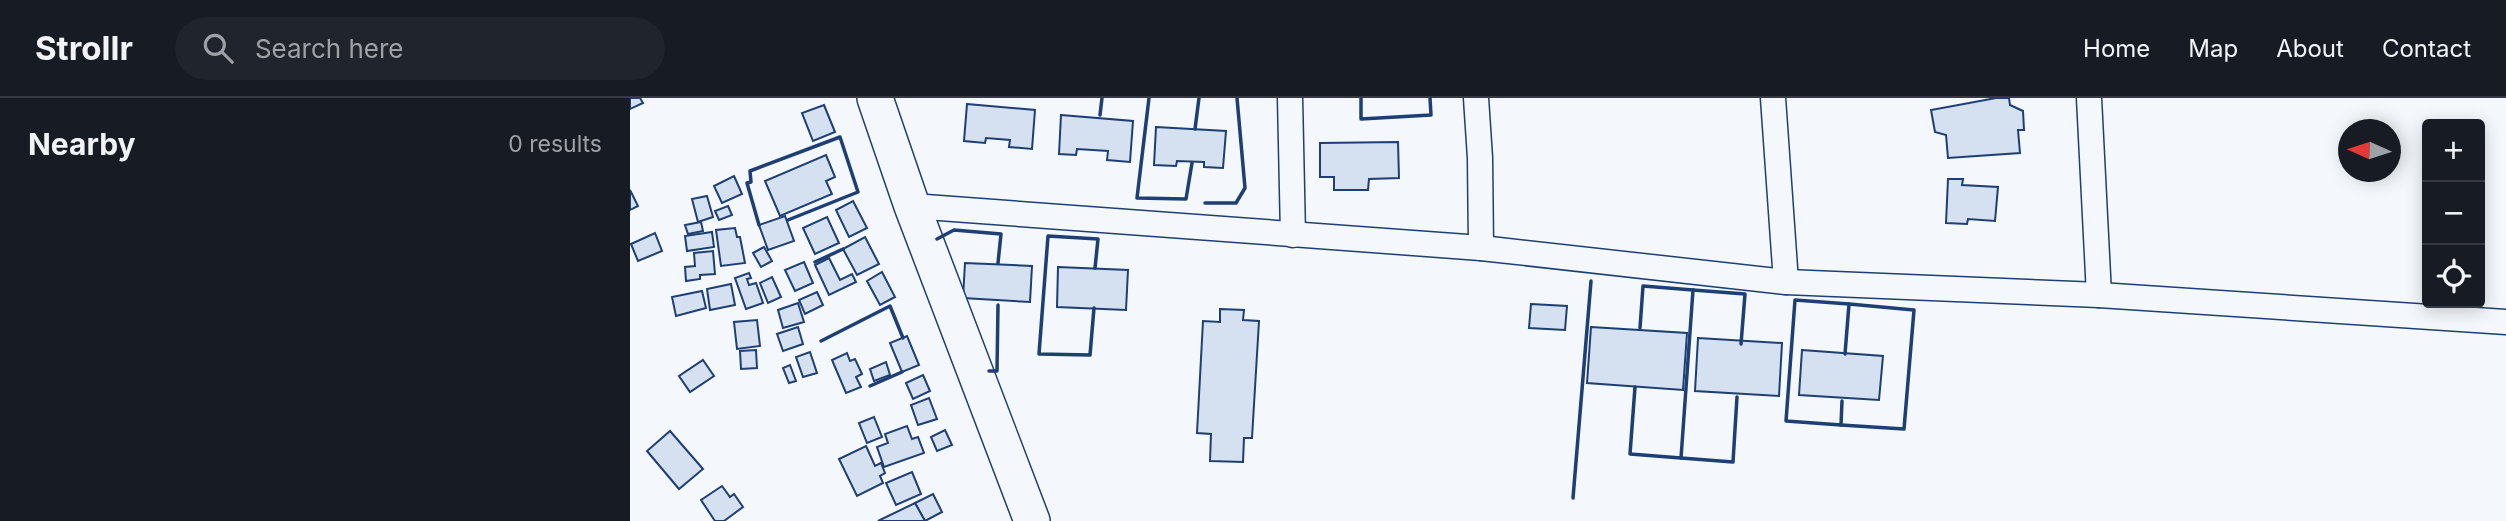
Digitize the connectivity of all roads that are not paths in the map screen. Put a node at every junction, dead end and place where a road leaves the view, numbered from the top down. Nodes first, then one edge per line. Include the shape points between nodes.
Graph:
1 (874, 98) edge
2 (1290, 98) edge
3 (1476, 98) edge
4 (1773, 98) edge
5 (2089, 98) edge
6 (912, 206) junction
7 (1293, 235) junction
8 (1481, 248) junction
9 (1786, 282) junction
10 (2099, 295) junction
11 (2506, 322) edge
12 (1031, 521) edge

1 - 6 street
2 - 7 street
3 - 8 street
4 - 9 street
5 - 10 street
6 - 7 street
6 - 12 street
7 - 8 street
8 - 9 street
9 - 10 street
10 - 11 street

